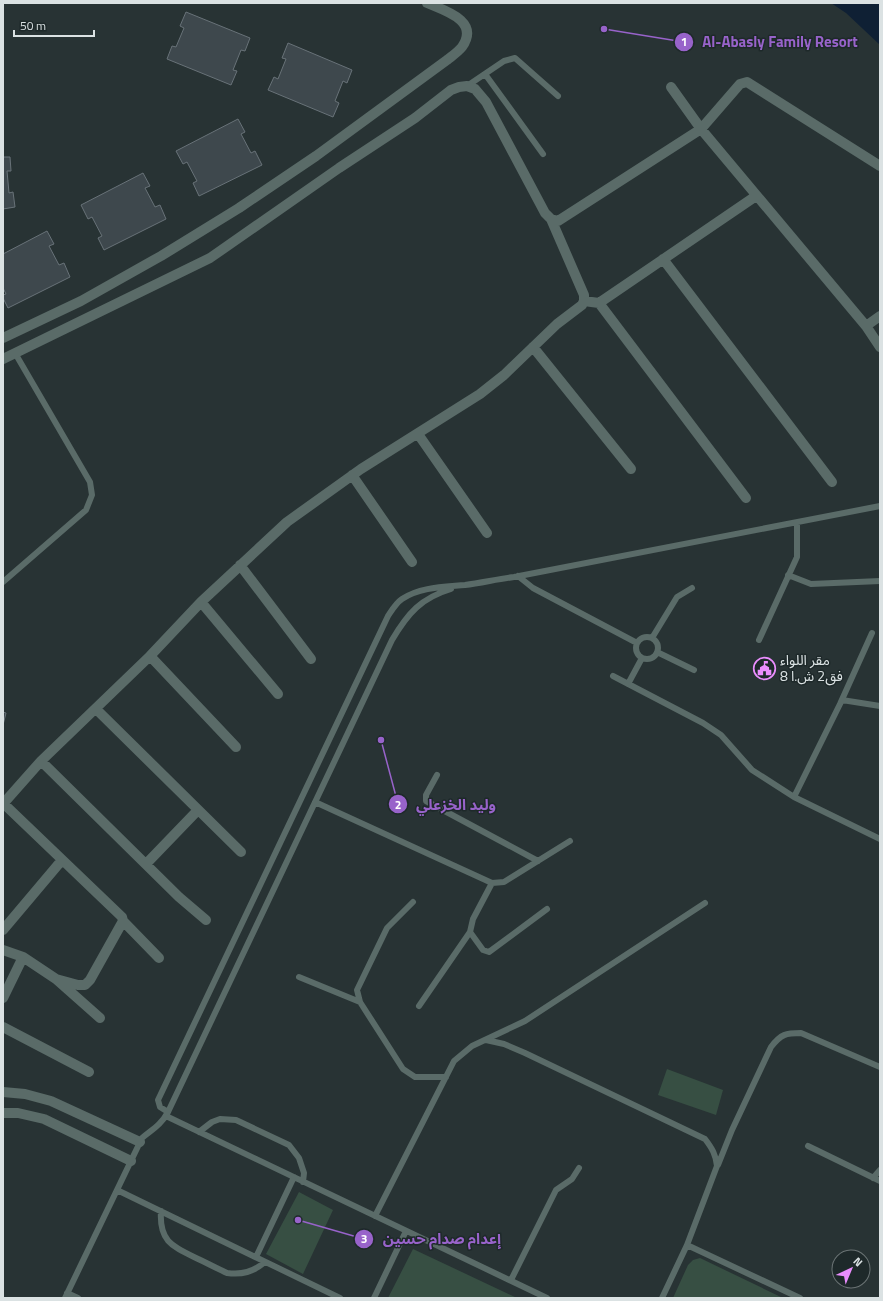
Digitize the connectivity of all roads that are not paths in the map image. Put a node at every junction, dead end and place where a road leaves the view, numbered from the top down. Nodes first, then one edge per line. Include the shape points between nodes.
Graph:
1 (427, 3) edge
2 (485, 74) junction
3 (467, 86) junction
4 (672, 87) dead end
5 (558, 96) dead end
6 (701, 129) junction
7 (543, 154) dead end
8 (880, 166) edge
9 (756, 196) junction
10 (550, 219) junction
11 (663, 259) junction
12 (584, 301) junction
13 (599, 303) junction
14 (880, 316) edge
15 (866, 326) junction
16 (3, 338) edge
17 (533, 347) junction
18 (880, 347) edge
19 (15, 353) junction
20 (3, 359) edge
21 (418, 434) junction
22 (631, 469) dead end
23 (352, 476) junction
24 (832, 482) dead end
25 (746, 498) dead end
26 (880, 506) edge
27 (797, 523) junction
28 (487, 534) dead end
29 (412, 562) dead end
30 (240, 565) junction
31 (788, 575) junction
32 (518, 576) junction
33 (880, 581) edge
34 (3, 582) edge
35 (466, 585) junction
36 (692, 588) dead end
37 (201, 602) junction
38 (872, 634) dead end
39 (652, 638) junction
40 (759, 640) dead end
41 (637, 643) junction
42 (657, 652) junction
43 (150, 656) junction
44 (642, 658) junction
45 (311, 659) dead end
46 (694, 670) dead end
47 (613, 676) dead end
48 (628, 684) junction
49 (278, 694) dead end
50 (842, 700) junction
51 (880, 706) edge
52 (96, 709) junction
53 (236, 747) dead end
54 (41, 761) junction
55 (436, 775) dead end
56 (794, 797) junction
57 (315, 802) junction
58 (3, 804) edge
59 (198, 810) junction
60 (880, 839) edge
61 (570, 841) dead end
62 (241, 852) dead end
63 (62, 860) junction
64 (538, 861) junction
65 (146, 864) junction
66 (492, 883) junction
67 (413, 902) dead end
68 (705, 903) dead end
69 (547, 909) dead end
70 (206, 920) dead end
71 (123, 921) junction
72 (3, 930) edge
73 (470, 932) junction
74 (3, 950) edge
75 (23, 957) junction
76 (159, 958) dead end
77 (299, 977) dead end
78 (56, 979) junction
79 (3, 998) edge
80 (360, 1002) junction
81 (419, 1006) dead end
82 (100, 1018) dead end
83 (3, 1027) edge
84 (486, 1040) junction
85 (880, 1067) edge
86 (89, 1072) dead end
87 (446, 1077) junction
88 (3, 1092) edge
89 (3, 1113) edge
90 (167, 1114) junction
91 (199, 1132) junction
92 (140, 1142) junction
93 (808, 1146) dead end
94 (131, 1161) junction
95 (717, 1166) junction
96 (578, 1168) dead end
97 (880, 1170) edge
98 (294, 1177) junction
99 (872, 1178) junction
100 (880, 1181) edge
101 (303, 1182) junction
102 (117, 1190) junction
103 (161, 1211) junction
104 (375, 1216) junction
105 (406, 1231) junction
106 (688, 1245) junction
107 (256, 1257) junction
108 (265, 1262) junction
109 (511, 1280) junction
110 (66, 1296) edge
111 (78, 1298) edge
112 (340, 1298) edge
113 (374, 1298) edge
114 (547, 1298) edge
115 (662, 1298) edge
116 (800, 1298) edge

1 - 16 street via 457,16 466,26 467,38 461,49 316,156 240,208 81,301
2 - 3 lane
2 - 5 lane via 504,61 515,58
2 - 7 lane
3 - 10 street via 475,89 486,102
3 - 19 street via 451,90 210,258
4 - 6 street
6 - 8 street via 740,84 747,82
6 - 9 street
6 - 10 street via 558,221
9 - 11 street
9 - 15 street
10 - 12 street via 582,289
11 - 13 street
11 - 24 street
12 - 13 street
12 - 17 street
13 - 25 street
14 - 15 street
15 - 18 street
17 - 21 street via 480,394
17 - 22 street
19 - 20 street
19 - 34 lane via 90,482 92,495 86,510
21 - 23 street
21 - 28 street
23 - 29 street
23 - 30 street via 287,522
26 - 27 lane
27 - 31 lane via 797,557
27 - 32 lane
30 - 37 street
30 - 45 street
31 - 33 lane via 811,584
31 - 40 lane
32 - 35 lane
32 - 41 lane via 533,588
35 - 57 lane via 428,598 401,624
35 - 90 lane via 434,588 412,594 402,599 388,616 158,1100 160,1107
36 - 39 lane via 677,596
37 - 43 street
37 - 49 street
38 - 50 lane
39 - 41 lane via 646,637
39 - 42 lane via 657,644
41 - 44 lane via 636,649
42 - 44 lane via 648,659
42 - 46 lane
43 - 52 street
43 - 53 street
44 - 48 lane
47 - 48 lane
48 - 56 lane via 722,735 752,770
50 - 51 lane
50 - 56 lane
52 - 54 street
52 - 59 street
54 - 58 street
54 - 65 street
55 - 64 lane via 426,795 426,801
56 - 60 lane
57 - 66 lane
57 - 90 lane
58 - 63 street
59 - 62 street
59 - 65 street
61 - 64 lane
63 - 71 street via 122,917
63 - 72 street
64 - 66 lane via 504,882
65 - 70 street
66 - 73 lane via 473,919
67 - 80 lane via 387,928 357,990
68 - 84 lane via 525,1021
69 - 73 lane via 489,952 483,950
71 - 76 street
71 - 78 street via 85,985 78,986
73 - 81 lane
74 - 75 street
75 - 78 street
75 - 79 street
77 - 80 lane
78 - 82 street
80 - 87 lane via 402,1069 414,1077
83 - 86 street
84 - 87 lane via 462,1053 454,1061
84 - 95 lane via 518,1050 705,1139 712,1147
85 - 95 lane via 801,1032 788,1033 778,1038 771,1047
87 - 104 lane
88 - 92 street via 25,1094 51,1101
89 - 94 street via 18,1113 44,1119
90 - 91 lane
90 - 92 lane via 158,1127
91 - 98 lane
91 - 101 lane via 212,1122 236,1120 289,1145 299,1158 304,1173
92 - 94 lane
93 - 99 lane
94 - 102 lane
95 - 106 lane
96 - 109 lane via 572,1179 556,1190
97 - 99 lane
98 - 101 lane
98 - 107 lane
99 - 100 lane
101 - 104 lane
102 - 103 lane
102 - 110 lane
103 - 107 lane
103 - 108 lane via 160,1220 164,1235 174,1248 227,1273 251,1271
104 - 105 lane
105 - 109 lane
105 - 113 lane
106 - 115 lane
106 - 116 lane
107 - 108 lane
108 - 112 lane
109 - 114 lane
110 - 111 lane

